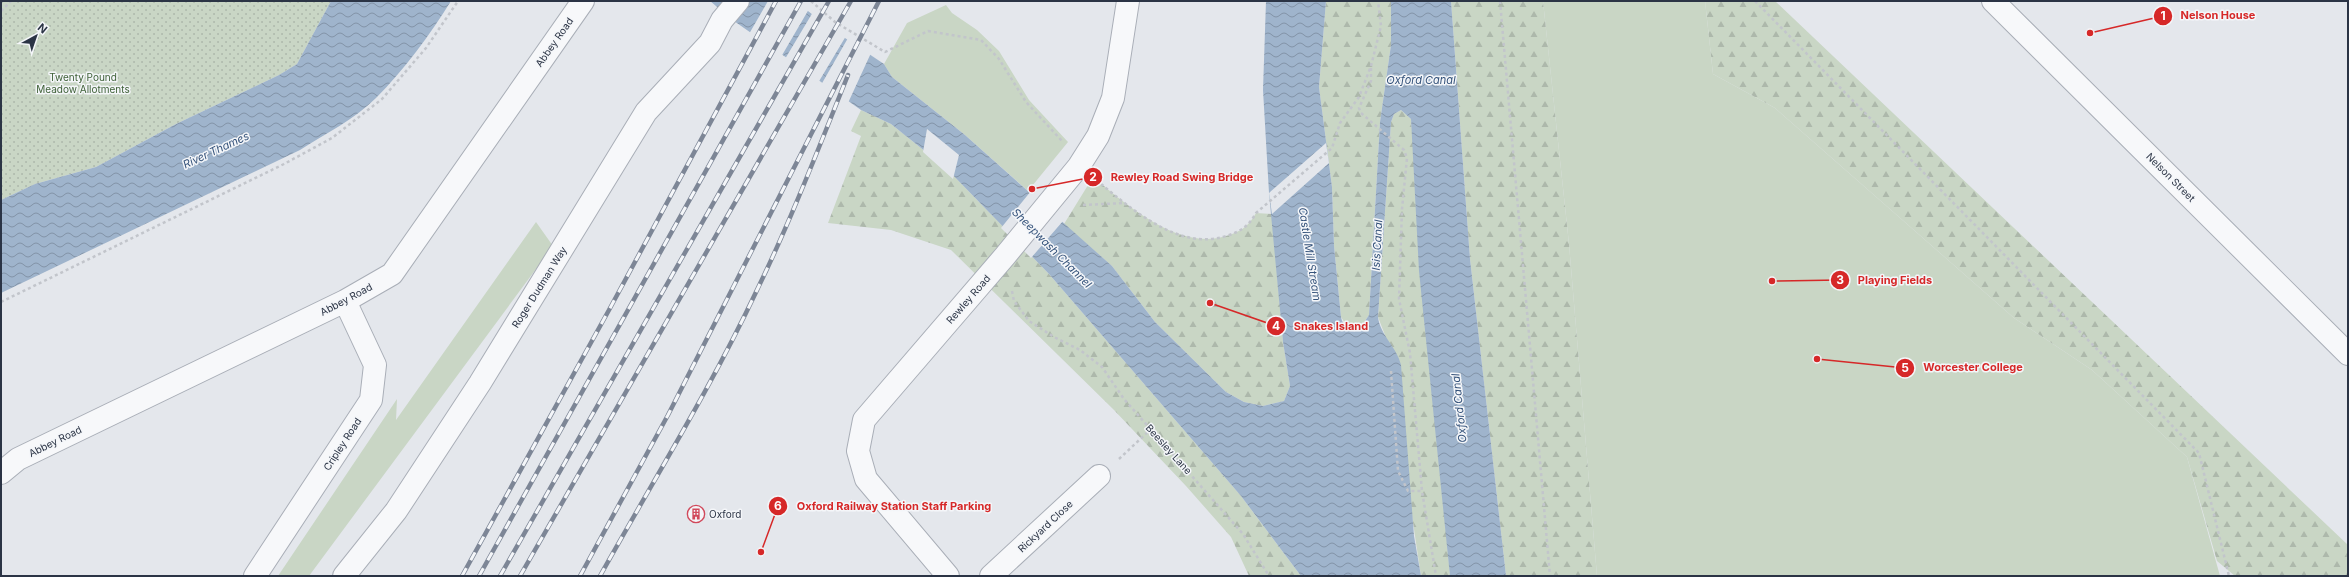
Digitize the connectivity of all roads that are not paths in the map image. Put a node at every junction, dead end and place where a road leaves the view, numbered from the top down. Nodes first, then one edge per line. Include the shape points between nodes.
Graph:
1 (583, 1) edge
2 (738, 1) edge
3 (1128, 1) edge
4 (1998, 3) edge
5 (345, 301) junction
6 (2348, 354) edge
7 (1, 473) edge
8 (1100, 476) road end
9 (255, 576) edge
10 (344, 576) edge
11 (948, 576) edge
12 (991, 576) edge

1 - 5 street, Abbey Road via 392,274
2 - 10 street, Roger Dudman Way via 722,20 710,43 646,112 484,376 404,499
3 - 11 street, Rewley Road via 1113,98 1098,136 1079,166 864,420 858,451 866,479
4 - 6 street, Nelson Street
5 - 7 street, Abbey Road via 18,459
5 - 9 street, Cripley Road via 375,365 371,400
8 - 12 street, Rickyard Close

